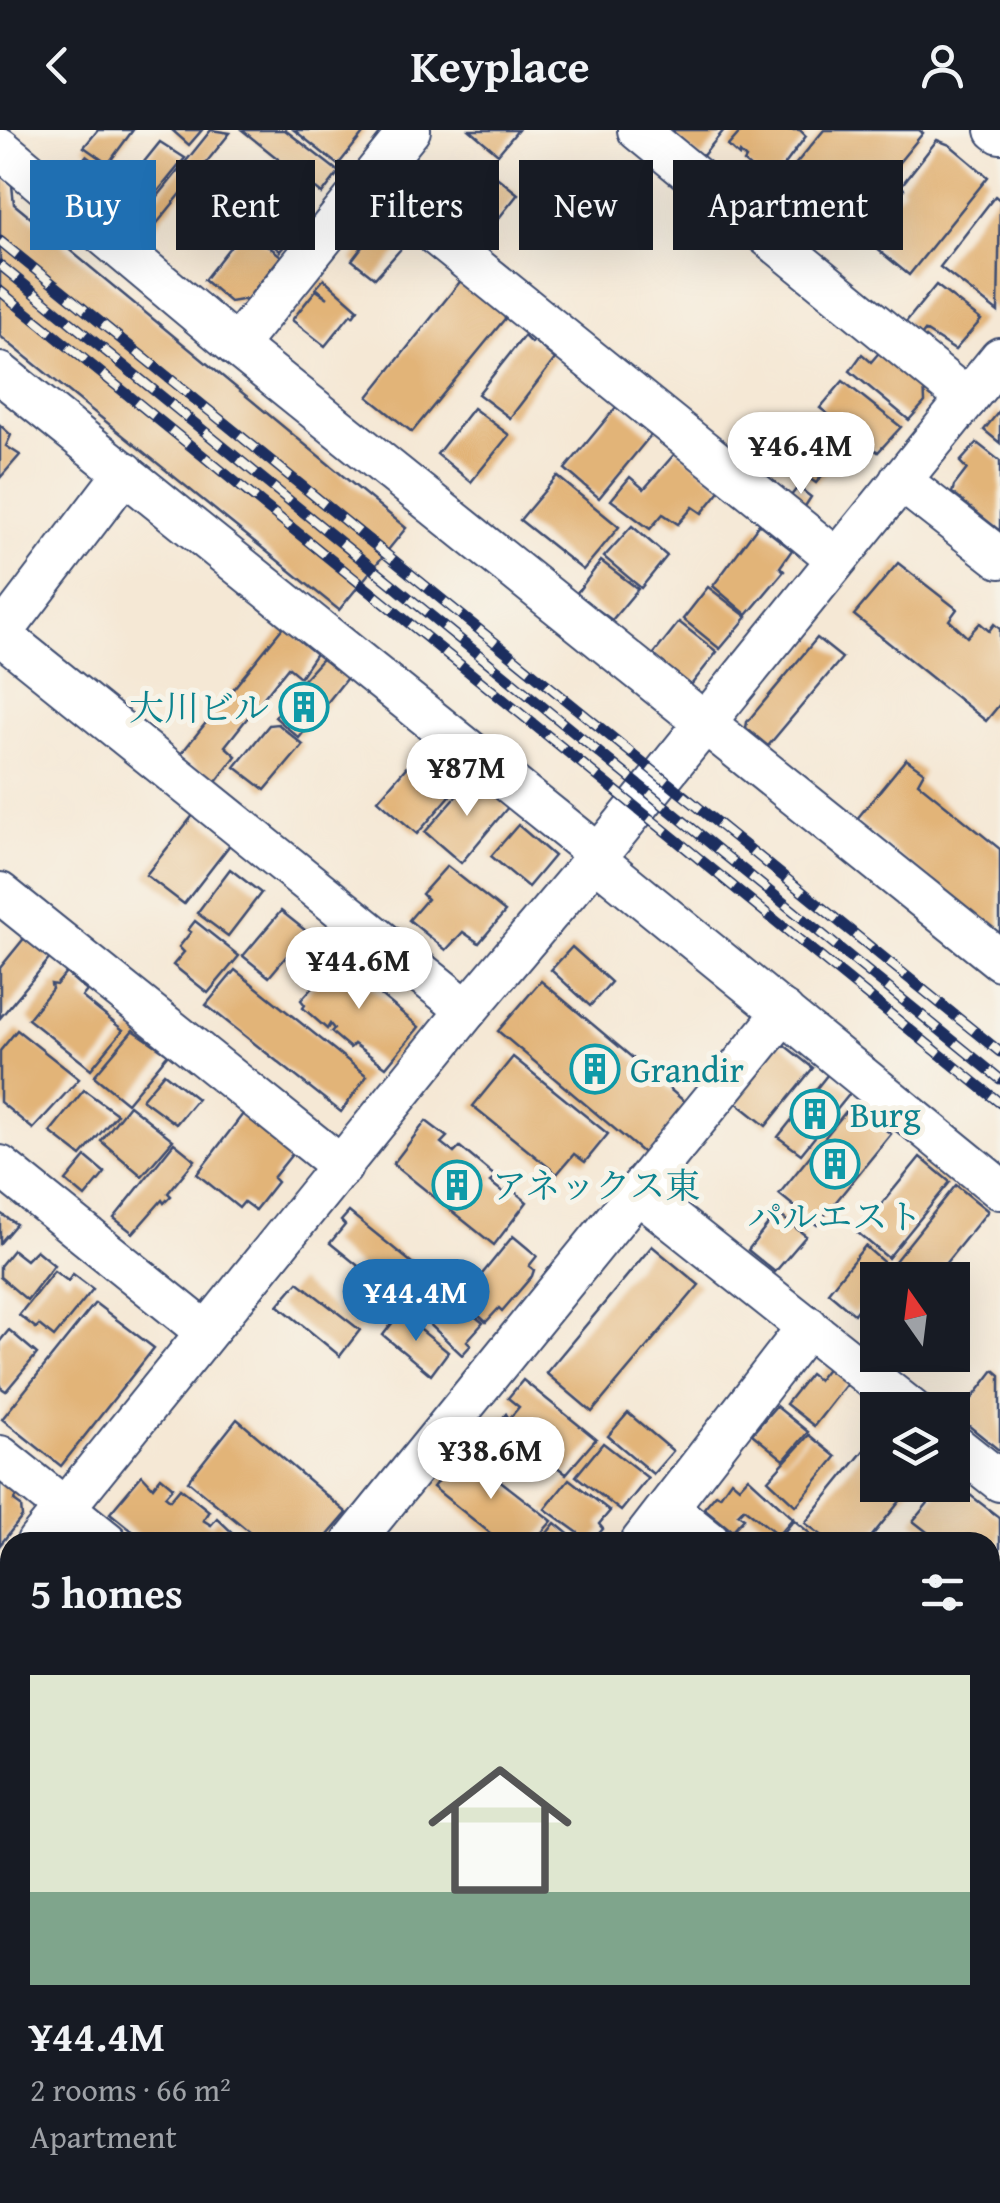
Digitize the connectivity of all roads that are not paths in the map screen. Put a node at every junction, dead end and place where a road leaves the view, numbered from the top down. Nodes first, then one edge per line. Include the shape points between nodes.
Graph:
1 (410, 130) edge
2 (638, 130) edge
3 (0, 148) edge
4 (387, 160) edge
5 (335, 225) edge
6 (454, 250) edge
7 (236, 346) junction
8 (1000, 358) edge
9 (0, 373) edge
10 (967, 399) junction
11 (125, 472) junction
12 (900, 480) junction
13 (836, 558) junction
14 (1000, 558) edge
15 (1, 636) edge
16 (703, 722) junction
17 (596, 857) junction
18 (0, 893) edge
19 (1000, 960) edge
20 (467, 1010) junction
21 (784, 1012) junction
22 (0, 1166) edge
23 (342, 1167) junction
24 (1000, 1189) edge
25 (637, 1192) junction
26 (808, 1326) junction
27 (206, 1332) junction
28 (890, 1392) edge
29 (0, 1456) edge
30 (970, 1457) edge
31 (1000, 1481) edge
32 (64, 1508) junction
33 (668, 1509) junction
34 (45, 1532) edge
35 (95, 1532) edge
36 (362, 1532) edge
37 (649, 1532) edge
38 (697, 1532) edge

1 - 4 street
2 - 10 street
3 - 7 street
5 - 7 street
6 - 13 street
7 - 16 street
8 - 10 street
9 - 11 street
10 - 12 street
11 - 15 street
11 - 17 street
12 - 13 street
12 - 14 street
13 - 16 street
15 - 20 street
16 - 17 street
16 - 19 street
17 - 20 street
17 - 21 street
18 - 23 street
20 - 23 street
21 - 24 street
21 - 25 street
22 - 27 street
23 - 27 street
25 - 26 street
25 - 36 street
26 - 28 street
26 - 33 street
27 - 32 street
29 - 32 street
30 - 31 street
32 - 34 street
32 - 35 street
33 - 37 street
33 - 38 street

